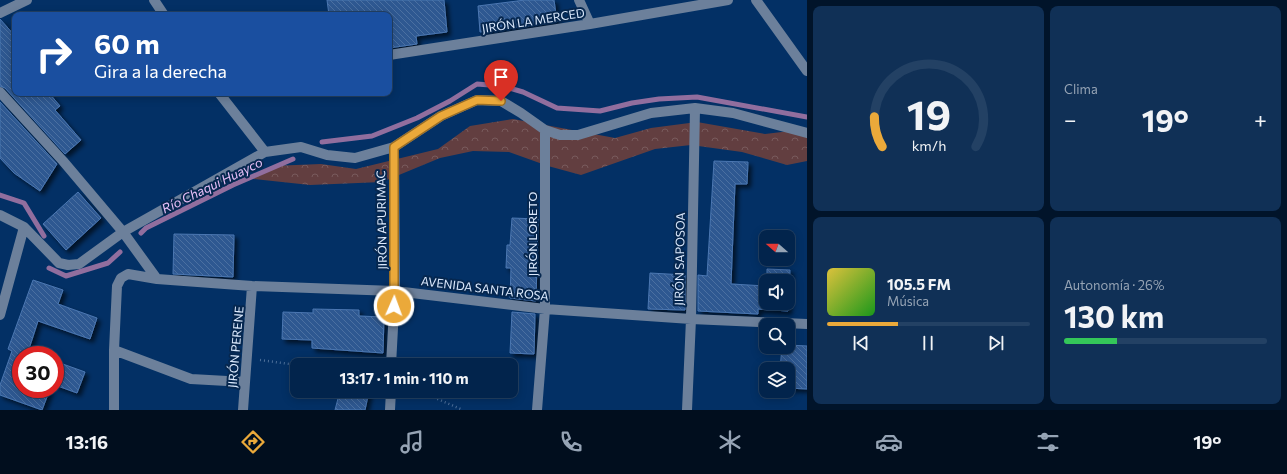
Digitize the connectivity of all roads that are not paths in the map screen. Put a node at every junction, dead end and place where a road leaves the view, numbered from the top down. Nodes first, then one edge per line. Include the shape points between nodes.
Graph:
1 (27, 0) edge
2 (154, 0) edge
3 (579, 0) edge
4 (728, 0) edge
5 (756, 0) edge
6 (162, 12) edge
7 (0, 13) edge
8 (590, 24) junction
9 (392, 55) edge
10 (807, 71) edge
11 (0, 92) edge
12 (221, 96) edge
13 (695, 108) junction
14 (545, 130) junction
15 (807, 133) edge
16 (394, 147) junction
17 (265, 152) junction
18 (0, 215) edge
19 (24, 227) junction
20 (122, 232) junction
21 (157, 279) junction
22 (252, 286) junction
23 (395, 291) junction
24 (545, 309) junction
25 (0, 315) edge
26 (691, 319) junction
27 (807, 324) edge
28 (114, 350) junction
29 (391, 358) edge
30 (244, 382) junction
31 (391, 398) edge
32 (114, 410) edge
33 (243, 410) edge
34 (390, 410) edge
35 (537, 410) edge
36 (687, 410) edge

1 - 7 street
2 - 6 street
3 - 8 street
4 - 8 street, JIRÓN LA MERCED
5 - 10 street
8 - 9 street, JIRÓN LA MERCED
11 - 20 street
12 - 17 street
13 - 14 street via 651,113 578,136 560,135
13 - 15 street via 733,113
13 - 26 street, JIRÓN SAPOSOA
14 - 16 street via 501,101 477,100 441,116
14 - 24 street, JIRÓN LORETO
16 - 17 street via 355,158 327,155 301,147
16 - 23 street, JIRÓN APURIMAC
17 - 20 street
18 - 19 street
19 - 20 street via 59,263 68,265 80,264
19 - 25 street
20 - 21 street
21 - 22 street, AVENIDA SANTA ROSA
21 - 28 street, AVENIDA SANTA ROSA via 128,274 121,278 117,286
22 - 23 street, AVENIDA SANTA ROSA
22 - 30 street, JIRÓN PERENE
23 - 24 street, AVENIDA SANTA ROSA
23 - 29 street, JIRÓN APURIMAC
24 - 26 street, AVENIDA SANTA ROSA
24 - 35 street, JIRÓN LORETO
26 - 27 street, AVENIDA SANTA ROSA
26 - 36 street, JIRÓN SAPOSOA
28 - 30 street via 191,379
28 - 32 street
30 - 33 street, JIRÓN PERENE
31 - 34 street

